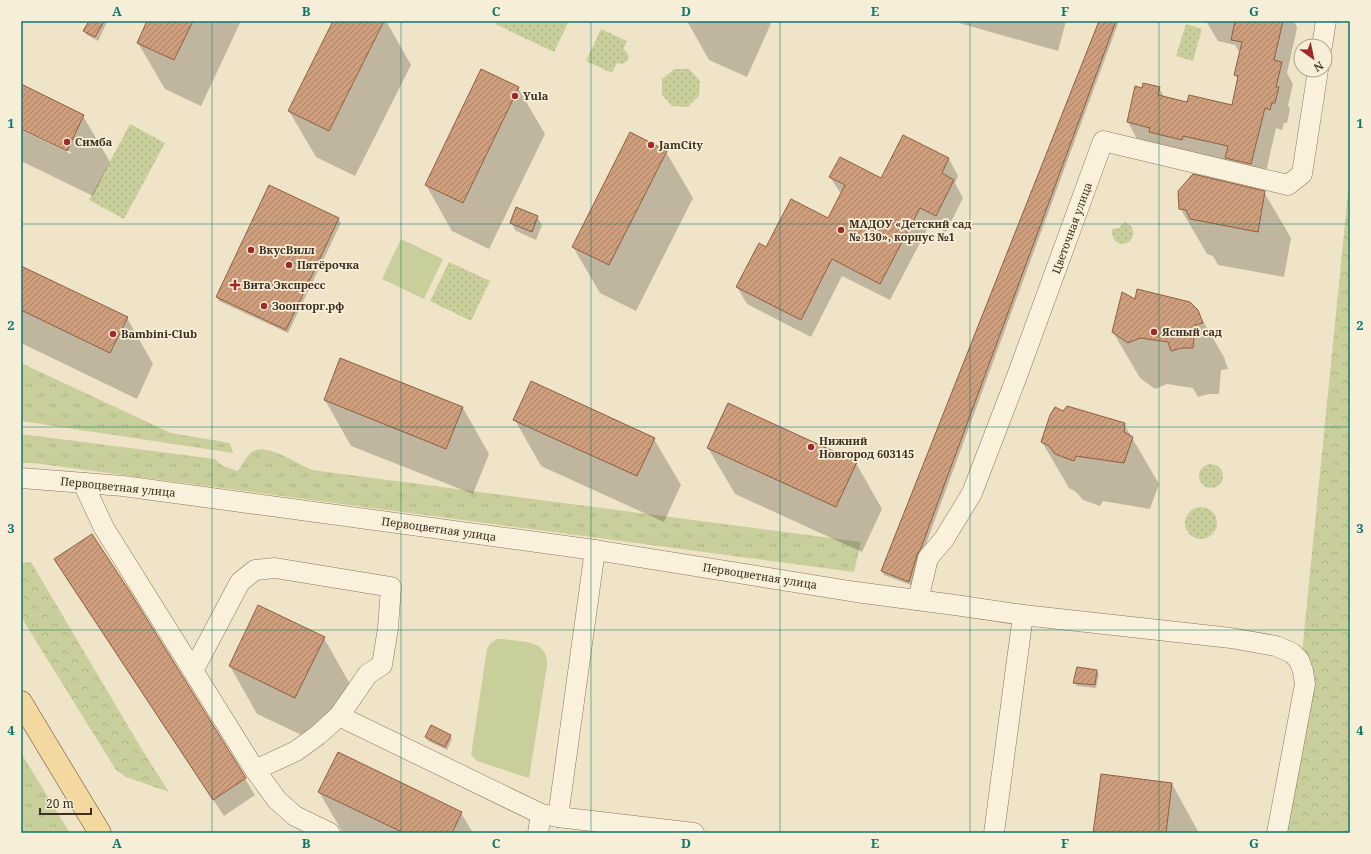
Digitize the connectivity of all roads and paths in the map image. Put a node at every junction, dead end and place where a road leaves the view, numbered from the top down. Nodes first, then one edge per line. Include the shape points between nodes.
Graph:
1 (1326, 21) edge
2 (1323, 38) edge
3 (1317, 78) edge
4 (21, 478) edge
5 (83, 483) junction
6 (595, 550) junction
7 (918, 600) junction
8 (1024, 615) junction
9 (193, 671) junction
10 (21, 702) edge
11 (339, 716) junction
12 (255, 770) junction
13 (546, 822) edge
14 (100, 833) edge
15 (330, 833) edge
16 (694, 833) edge
17 (994, 833) edge
18 (1278, 833) edge

1 - 2 street
3 - 7 street, Цветочная улица via 1302,174 1288,185 1103,142 972,493 944,538 928,558
4 - 5 street, Первоцветная улица
5 - 6 street, Первоцветная улица via 123,486
5 - 9 street via 104,528
6 - 7 street, Первоцветная улица
6 - 13 street
7 - 8 street, Первоцветная улица
8 - 17 street
8 - 18 street, Первоцветная улица via 1231,638 1276,646 1292,653 1300,660 1305,684
9 - 11 street via 240,582 255,570 275,568 391,587 382,665 368,674
9 - 12 street
10 - 14 main road
11 - 12 street via 296,751
11 - 13 street
12 - 15 street via 277,800 295,816
13 - 16 street

